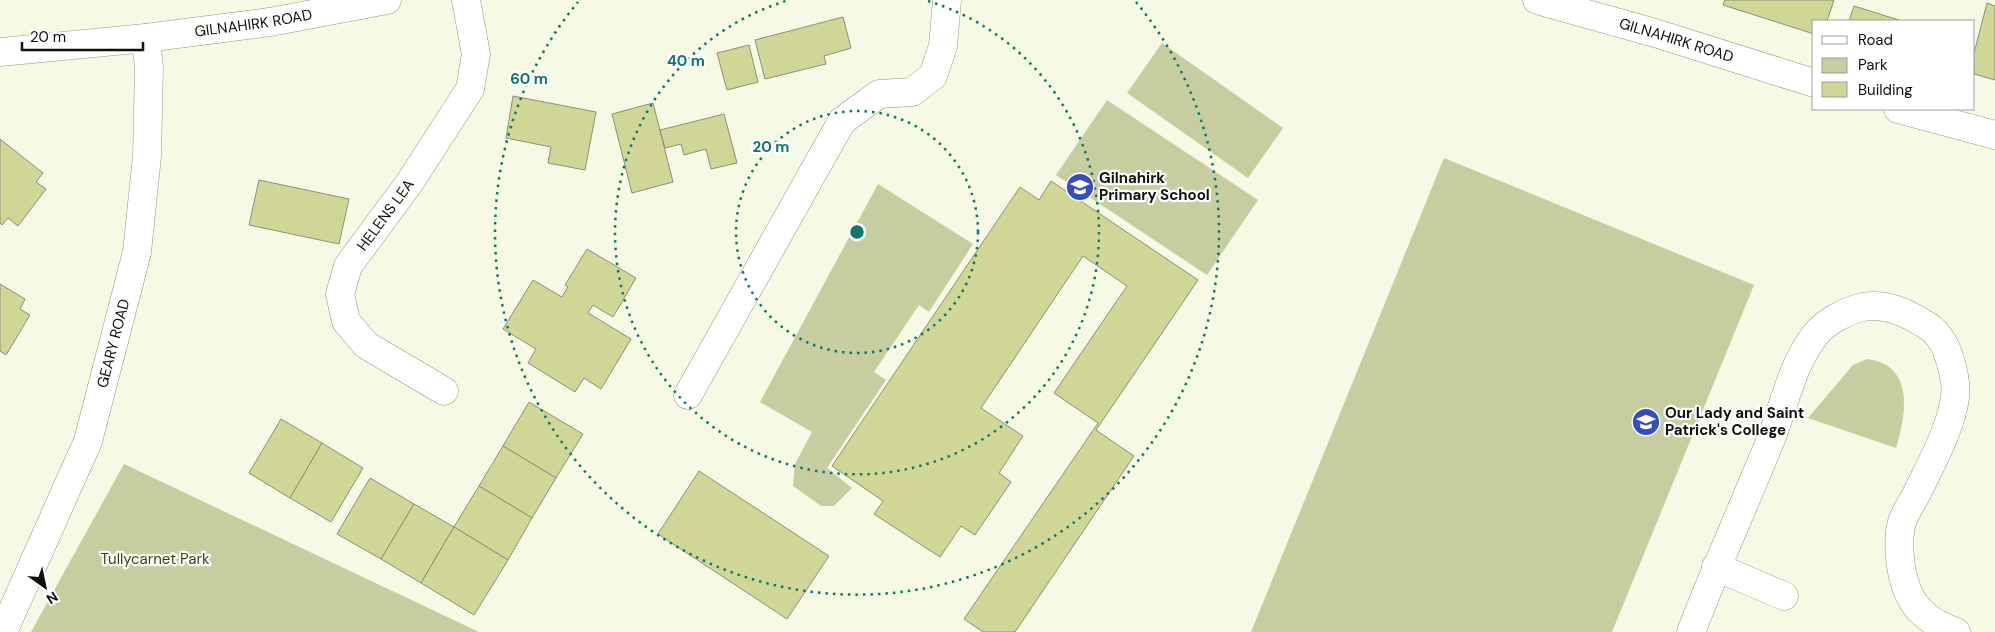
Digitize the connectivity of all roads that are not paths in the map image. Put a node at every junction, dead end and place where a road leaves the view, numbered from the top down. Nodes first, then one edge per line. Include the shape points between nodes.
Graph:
1 (387, 0) edge
2 (466, 0) edge
3 (947, 0) edge
4 (1537, 0) edge
5 (146, 38) junction
6 (0, 52) edge
7 (1812, 82) edge
8 (1902, 110) edge
9 (1995, 134) edge
10 (444, 391) dead end
11 (688, 395) dead end
12 (1716, 567) junction
13 (1784, 596) dead end
14 (1923, 624) edge
15 (3, 632) edge
16 (1691, 632) edge
17 (1956, 632) edge

1 - 5 street, GILNAHIRK ROAD via 270,22
2 - 10 street, HELENS LEA via 476,54 470,89 410,182 348,266 340,294 346,321 366,345
3 - 11 street via 944,46 934,76 912,92 879,94 842,120
4 - 7 street, GILNAHIRK ROAD
5 - 6 street, GILNAHIRK ROAD
5 - 15 street, GEARY ROAD via 149,68 147,156 137,252 88,441
8 - 9 street
12 - 13 street
12 - 14 street via 1772,437 1801,356 1816,333 1836,318 1862,308 1886,306 1911,315 1932,328 1946,348 1954,371 1956,396 1949,422 1902,522 1899,550 1902,575 1909,598
12 - 16 street
14 - 17 street

